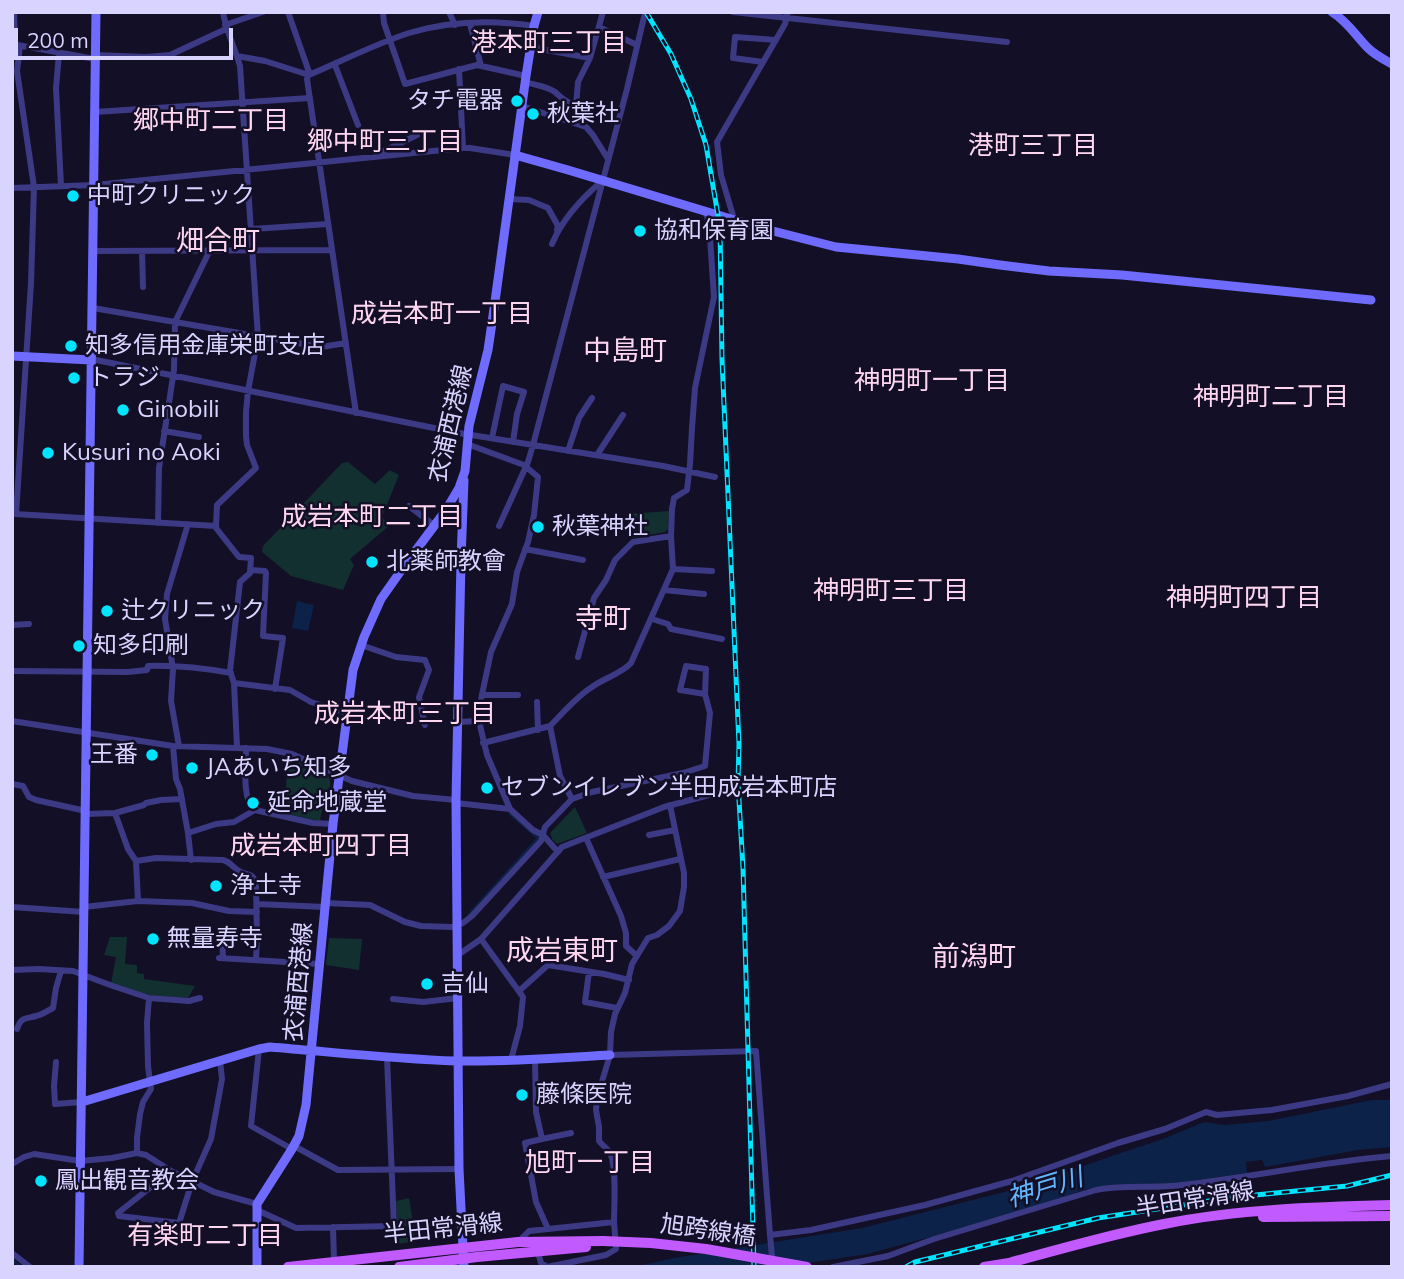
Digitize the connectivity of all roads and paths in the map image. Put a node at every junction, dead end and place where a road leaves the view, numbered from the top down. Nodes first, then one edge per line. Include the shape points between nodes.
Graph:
1 (14, 12) edge
2 (96, 12) edge
3 (223, 12) edge
4 (263, 12) edge
5 (288, 12) edge
6 (383, 12) edge
7 (449, 12) edge
8 (538, 12) edge
9 (603, 12) edge
10 (647, 12) edge
11 (733, 12) edge
12 (1332, 12) edge
13 (788, 15) edge
14 (470, 24) junction
15 (455, 25) junction
16 (534, 26) junction
17 (226, 27) junction
18 (599, 27) junction
19 (390, 40) junction
20 (776, 40) junction
21 (1007, 42) dead end
22 (16, 45) edge
23 (637, 45) junction
24 (530, 47) junction
25 (59, 54) junction
26 (95, 57) junction
27 (237, 57) junction
28 (590, 58) junction
29 (763, 62) junction
30 (1392, 64) edge
31 (335, 65) junction
32 (481, 65) junction
33 (459, 69) junction
34 (309, 75) junction
35 (525, 79) junction
36 (310, 99) junction
37 (243, 103) junction
38 (522, 106) junction
39 (95, 112) junction
40 (358, 125) dead end
41 (417, 135) dead end
42 (463, 148) junction
43 (515, 155) junction
44 (371, 157) junction
45 (608, 159) junction
46 (320, 163) junction
47 (246, 170) junction
48 (602, 181) junction
49 (94, 185) junction
50 (61, 186) junction
51 (34, 187) junction
52 (12, 188) edge
53 (509, 199) junction
54 (705, 211) junction
55 (734, 219) junction
56 (328, 224) junction
57 (251, 229) junction
58 (557, 230) junction
59 (552, 244) dead end
60 (210, 250) junction
61 (253, 250) junction
62 (332, 250) junction
63 (94, 251) junction
64 (142, 251) junction
65 (143, 287) dead end
66 (1371, 300) dead end
67 (93, 308) junction
68 (175, 322) junction
69 (258, 337) junction
70 (346, 343) junction
71 (12, 356) edge
72 (26, 357) junction
73 (91, 360) junction
74 (173, 375) junction
75 (248, 391) junction
76 (592, 398) dead end
77 (356, 413) junction
78 (623, 415) dead end
79 (164, 431) junction
80 (199, 437) dead end
81 (468, 439) junction
82 (492, 439) junction
83 (513, 442) junction
84 (533, 445) junction
85 (568, 451) junction
86 (597, 455) junction
87 (526, 466) junction
88 (465, 471) junction
89 (690, 471) junction
90 (715, 477) dead end
91 (451, 503) junction
92 (409, 506) dead end
93 (463, 506) junction
94 (14, 514) edge
95 (90, 518) junction
96 (158, 523) junction
97 (188, 524) junction
98 (216, 526) junction
99 (435, 526) junction
100 (499, 526) dead end
101 (671, 536) junction
102 (525, 550) junction
103 (583, 561) dead end
104 (673, 569) junction
105 (251, 570) junction
106 (712, 571) dead end
107 (664, 590) junction
108 (704, 594) dead end
109 (652, 619) junction
110 (29, 624) dead end
111 (12, 625) edge
112 (722, 639) dead end
113 (361, 645) junction
114 (578, 657) dead end
115 (172, 665) junction
116 (12, 671) edge
117 (88, 672) junction
118 (231, 673) junction
119 (234, 683) junction
120 (275, 689) junction
121 (705, 694) junction
122 (482, 695) junction
123 (518, 695) dead end
124 (537, 702) dead end
125 (346, 713) junction
126 (12, 721) edge
127 (479, 721) junction
128 (458, 722) junction
129 (425, 725) dead end
130 (550, 726) junction
131 (538, 730) junction
132 (87, 732) junction
133 (483, 743) junction
134 (176, 746) junction
135 (237, 747) junction
136 (246, 748) junction
137 (339, 775) junction
138 (12, 784) edge
139 (724, 790) dead end
140 (182, 799) junction
141 (572, 799) junction
142 (456, 802) junction
143 (670, 805) junction
144 (510, 809) junction
145 (253, 811) junction
146 (86, 813) junction
147 (115, 813) junction
148 (333, 824) junction
149 (675, 830) junction
150 (188, 833) junction
151 (543, 835) junction
152 (649, 835) dead end
153 (586, 838) junction
154 (558, 852) junction
155 (680, 859) junction
156 (191, 860) junction
157 (136, 862) junction
158 (603, 877) junction
159 (138, 901) junction
160 (326, 905) junction
161 (12, 907) edge
162 (257, 908) junction
163 (84, 909) junction
164 (458, 926) junction
165 (222, 933) dead end
166 (481, 939) junction
167 (458, 955) junction
168 (637, 956) junction
169 (256, 960) junction
170 (319, 964) junction
171 (12, 970) edge
172 (61, 971) junction
173 (589, 972) junction
174 (84, 974) junction
175 (628, 980) junction
176 (519, 991) junction
177 (149, 998) junction
178 (200, 998) dead end
179 (458, 998) junction
180 (393, 999) dead end
181 (617, 1008) junction
182 (17, 1029) dead end
183 (259, 1049) junction
184 (312, 1051) junction
185 (610, 1055) junction
186 (387, 1058) junction
187 (535, 1059) junction
188 (220, 1060) junction
189 (511, 1060) junction
190 (458, 1061) junction
191 (56, 1062) dead end
192 (150, 1081) junction
193 (1392, 1084) edge
194 (82, 1102) junction
195 (571, 1133) dead end
196 (542, 1139) junction
197 (293, 1148) junction
198 (137, 1153) junction
199 (1392, 1156) edge
200 (80, 1161) junction
201 (12, 1164) edge
202 (459, 1169) junction
203 (392, 1170) junction
204 (172, 1171) junction
205 (192, 1182) junction
206 (257, 1207) junction
207 (1390, 1212) edge
208 (614, 1222) junction
209 (333, 1227) junction
210 (548, 1228) junction
211 (770, 1235) junction
212 (518, 1242) junction
213 (603, 1243) junction
214 (463, 1247) junction
215 (538, 1252) junction
216 (12, 1253) edge
217 (334, 1261) junction
218 (463, 1263) edge
219 (1009, 1265) edge
220 (30, 1267) edge
221 (79, 1267) edge
222 (257, 1267) edge
223 (288, 1267) edge
224 (399, 1267) edge
225 (773, 1267) edge
226 (782, 1267) edge
227 (807, 1267) edge
228 (833, 1267) edge
229 (984, 1267) edge

1 - 22 street
2 - 26 street
3 - 17 street
4 - 17 street
5 - 34 street
6 - 19 street
7 - 15 street
8 - 16 street, 衣浦西港線
9 - 18 street
10 - 23 street
11 - 13 street
12 - 30 street via 1378,57
13 - 20 street
13 - 21 street
14 - 15 street
14 - 16 street
14 - 32 street
15 - 19 street
16 - 24 street, 衣浦西港線
17 - 26 street via 170,55
17 - 27 street
18 - 23 street
18 - 28 street
19 - 31 street
19 - 33 street via 405,84
20 - 29 street
20 - 29 street via 735,37 733,58
22 - 25 street
22 - 51 street
23 - 45 street
24 - 28 street
24 - 35 street, 衣浦西港線
25 - 26 street
25 - 50 street via 56,88
26 - 39 street
27 - 34 street
27 - 37 street
28 - 35 street via 578,82 576,106
29 - 55 street via 717,142
31 - 34 street
31 - 40 street
32 - 33 street
32 - 35 street
33 - 42 street
34 - 36 street
35 - 38 street, 衣浦西港線
36 - 37 street
36 - 46 street
37 - 39 street
37 - 47 street
38 - 43 street, 衣浦西港線
38 - 45 street via 586,127
39 - 49 street
41 - 44 street
42 - 43 street
42 - 44 street
43 - 48 street
43 - 53 street, 衣浦西港線
44 - 46 street
45 - 48 street
46 - 47 street
46 - 56 street
47 - 49 street
47 - 57 street
48 - 54 street
48 - 58 street
48 - 84 street
49 - 50 street
49 - 63 street
50 - 51 street
51 - 52 street
51 - 72 street
53 - 58 street via 548,208
53 - 81 street, 衣浦西港線 via 488,350
54 - 55 street
54 - 89 street via 714,297 695,388
55 - 66 street via 836,247
56 - 57 street
56 - 62 street
57 - 61 street
58 - 59 street
60 - 61 street
60 - 64 street
60 - 68 street
61 - 62 street
61 - 69 street
62 - 70 street
63 - 64 street
63 - 67 street
64 - 65 street
67 - 68 street
67 - 73 street
68 - 69 street
68 - 74 street
69 - 70 street via 321,347
69 - 75 street
70 - 77 street
71 - 72 street
72 - 73 street
72 - 94 street
73 - 74 street
73 - 95 street
74 - 75 street
74 - 79 street
75 - 77 street
75 - 98 street via 247,445 256,468 217,505
76 - 85 street via 579,418
77 - 81 street
78 - 86 street
79 - 80 street
79 - 96 street
81 - 82 street
81 - 87 street
81 - 88 street, 衣浦西港線
82 - 83 street
82 - 83 street via 503,386 524,392
83 - 84 street
84 - 85 street
84 - 87 street
85 - 86 street
86 - 89 street
87 - 100 street
87 - 102 street via 538,477
88 - 91 street, 衣浦西港線
88 - 93 street
89 - 90 street
89 - 101 street via 687,490 674,498
91 - 93 street via 456,500
91 - 99 street, 衣浦西港線
92 - 99 street
93 - 128 street
94 - 95 street
95 - 96 street
95 - 117 street
96 - 97 street
97 - 98 street
97 - 115 street via 167,594
98 - 105 street via 239,557 251,558
99 - 113 street, 衣浦西港線 via 381,599
101 - 104 street
101 - 114 street via 633,542 614,560 594,598
102 - 103 street
102 - 122 street via 512,604 491,652
104 - 106 street
104 - 107 street
105 - 118 street via 240,582
105 - 120 street via 266,573 263,636 282,638
107 - 108 street
107 - 109 street
109 - 112 street via 671,629
109 - 130 street via 627,668 584,693
110 - 111 street
113 - 125 street, 衣浦西港線
113 - 129 street via 396,657 425,660 429,670 419,698
115 - 117 street
115 - 118 street
115 - 134 street
116 - 117 street
117 - 132 street
118 - 119 street
119 - 120 street
119 - 135 street
120 - 125 street via 290,690
121 - 121 street via 680,690 686,666 706,669
121 - 141 street via 710,713 705,766
122 - 123 street
122 - 127 street
124 - 131 street
125 - 137 street, 衣浦西港線
126 - 132 street
127 - 128 street
127 - 133 street
128 - 142 street
130 - 131 street
130 - 141 street via 560,776
131 - 133 street
132 - 134 street
132 - 146 street
133 - 144 street
134 - 135 street
134 - 140 street via 176,779
135 - 136 street
136 - 137 street via 280,750
136 - 145 street via 246,790
137 - 142 street via 413,796
137 - 148 street, 衣浦西港線
138 - 146 street via 23,786 36,800
139 - 143 street
140 - 147 street via 160,800
140 - 150 street
141 - 151 street
142 - 144 street
142 - 164 street
143 - 149 street
143 - 153 street
144 - 151 street
145 - 148 street
145 - 150 street via 234,822
146 - 147 street
146 - 163 street
147 - 157 street
148 - 160 street, 衣浦西港線
149 - 152 street
149 - 155 street
150 - 156 street
151 - 154 street
151 - 164 street
153 - 154 street
153 - 158 street
154 - 166 street
155 - 158 street
155 - 168 street via 684,873 680,911 669,926 648,938
156 - 157 street
156 - 162 street via 228,861 238,871 252,875
157 - 159 street
158 - 168 street via 621,916 626,946
159 - 162 street via 192,902 229,911
159 - 163 street
160 - 162 street
160 - 164 street via 370,905 413,925
160 - 170 street, 衣浦西港線
161 - 163 street
162 - 169 street
163 - 174 street
164 - 167 street
165 - 169 street via 221,958
166 - 167 street
166 - 176 street
167 - 179 street
168 - 175 street
169 - 170 street
170 - 184 street, 衣浦西港線
171 - 172 street
172 - 174 street
172 - 182 street via 52,1008 20,1020
173 - 175 street
173 - 176 street via 548,965
173 - 181 street via 585,1002
174 - 177 street
174 - 194 street
175 - 181 street
176 - 189 street via 523,1010
177 - 178 street
177 - 192 street
179 - 180 street
179 - 190 street
181 - 185 street
183 - 184 street
183 - 188 street
183 - 197 street via 251,1126
184 - 186 street
184 - 197 street, 衣浦西港線 via 305,1113
185 - 187 street
185 - 208 street via 596,1111 598,1141 612,1162
185 - 211 street via 756,1051
186 - 190 street
186 - 203 street
187 - 189 street
187 - 196 street via 536,1112
188 - 192 street
188 - 205 street via 222,1079 211,1139
189 - 190 street
190 - 202 street
191 - 194 street via 55,1104
192 - 194 street
192 - 198 street via 140,1114
193 - 211 street via 1272,1110 1206,1112 1012,1181 912,1208
194 - 200 street
195 - 196 street
196 - 210 street via 525,1143 536,1202
197 - 203 street via 338,1170
197 - 206 street, 衣浦西港線
198 - 200 street
198 - 204 street
199 - 228 street via 1176,1186 1096,1190 888,1256
200 - 201 street via 34,1154
200 - 221 street
202 - 203 street
202 - 214 street
203 - 209 street via 394,1226
204 - 205 street
204 - 205 street via 119,1216 179,1223
205 - 206 street
206 - 209 street via 296,1228
206 - 222 street
207 - 219 main road, 半田常滑線 via 1264,1217 1160,1230
207 - 219 main road, 半田常滑線 via 1304,1207 1230,1213 1164,1224
208 - 210 street
208 - 215 street via 616,1249 606,1255 547,1267
209 - 217 street
210 - 212 street via 529,1231
211 - 225 street
212 - 213 main road, 半田常滑線
212 - 214 main road, 半田常滑線
213 - 215 main road, 半田常滑線
213 - 226 main road, 旭跨線橋, bridge
213 - 227 main road, 旭跨線橋, bridge via 706,1249
214 - 217 main road, 半田常滑線
214 - 218 street
215 - 218 main road, 半田常滑線
216 - 220 street
217 - 223 main road, 半田常滑線
218 - 224 main road, 半田常滑線
219 - 229 main road

